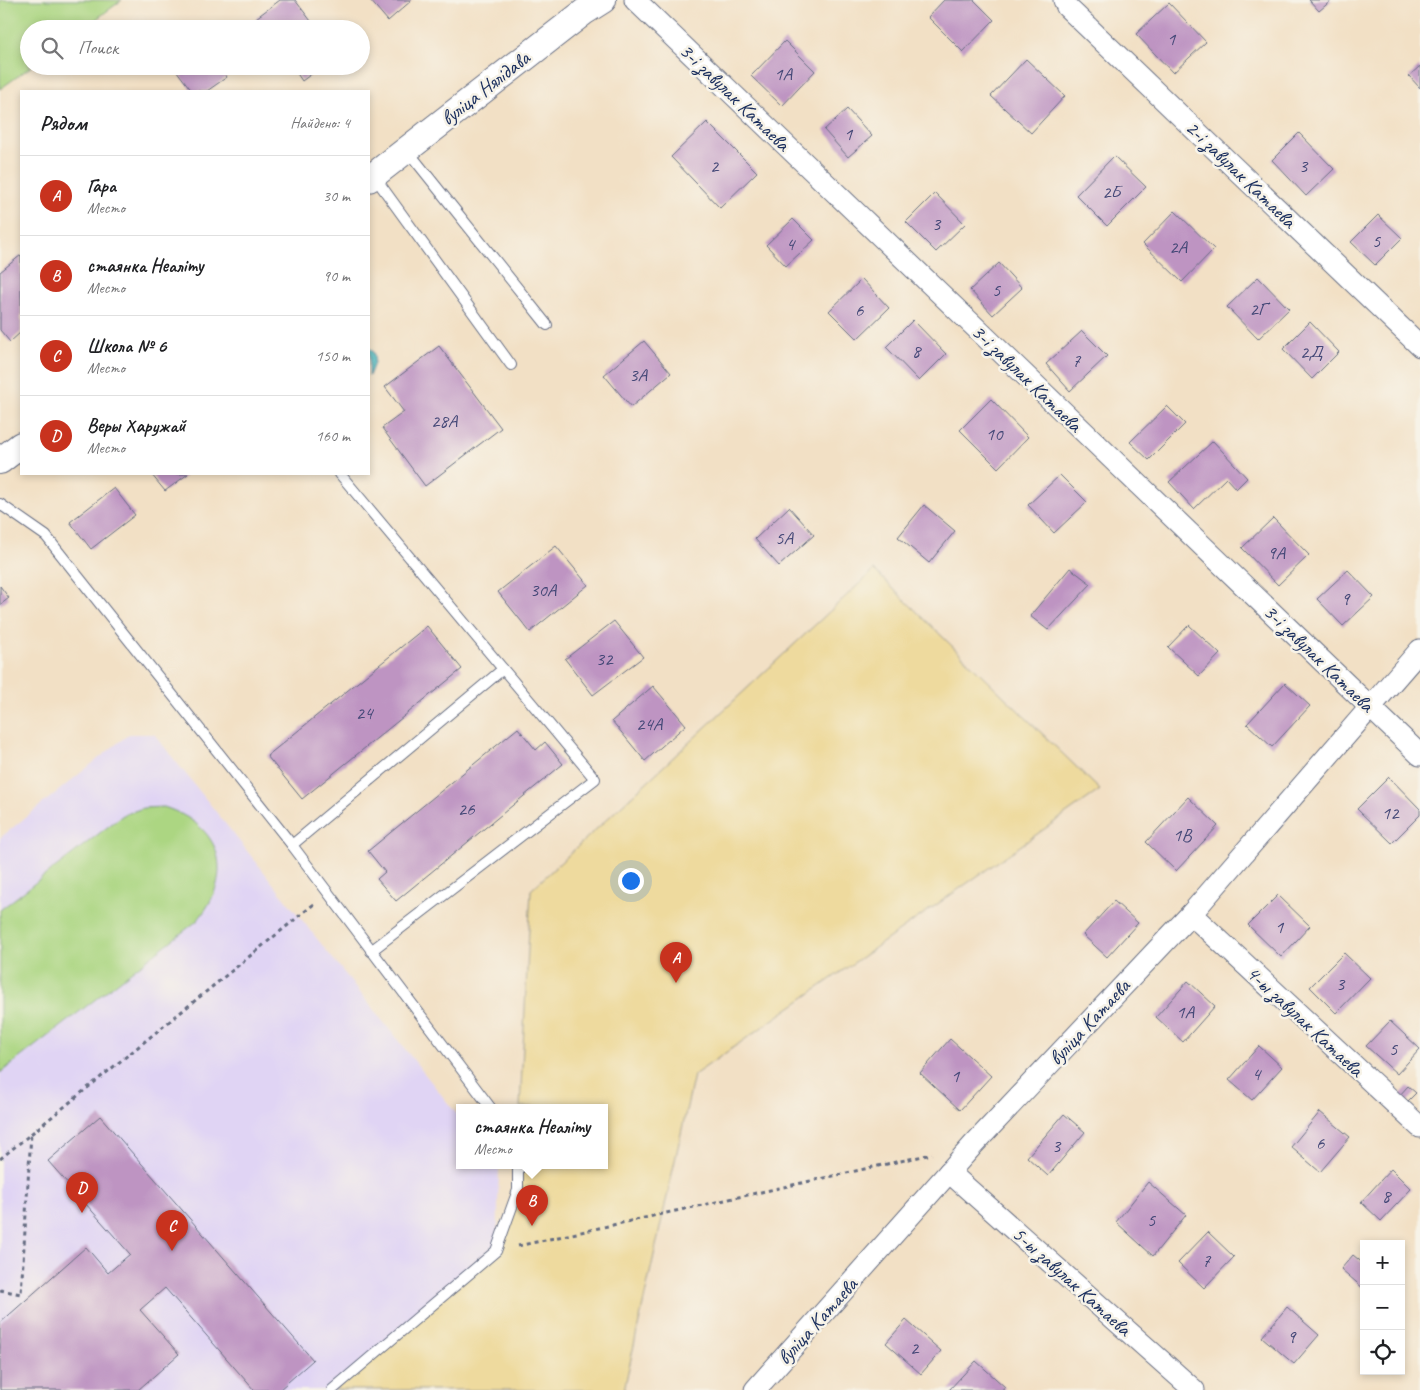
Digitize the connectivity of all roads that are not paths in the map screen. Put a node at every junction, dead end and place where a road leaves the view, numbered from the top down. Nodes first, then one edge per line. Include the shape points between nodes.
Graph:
1 (603, 0) edge
2 (635, 0) edge
3 (1064, 0) edge
4 (407, 149) junction
5 (371, 177) edge
6 (547, 325) dead end
7 (1420, 346) edge
8 (511, 365) dead end
9 (20, 446) edge
10 (0, 461) edge
11 (341, 475) edge
12 (0, 504) edge
13 (1420, 650) edge
14 (503, 668) junction
15 (1369, 707) junction
16 (1420, 755) edge
17 (292, 845) junction
18 (1191, 914) junction
19 (372, 951) junction
20 (488, 1104) edge
21 (1420, 1127) edge
22 (518, 1169) edge
23 (950, 1172) junction
24 (332, 1390) edge
25 (755, 1390) edge
26 (1194, 1390) edge

1 - 4 street, вуліца Нялідава
2 - 15 street, 3-і завулак Катаева
3 - 7 street, 2-і завулак Катаева via 1067,7
4 - 5 street, вуліца Нялідава
4 - 6 lane
5 - 8 lane
9 - 10 street
11 - 14 lane
12 - 17 lane via 46,536
13 - 15 street, вуліца Катаева
14 - 17 lane
14 - 19 lane via 595,779
15 - 16 street, 3-і завулак Катаева
15 - 18 street, вуліца Катаева
17 - 19 lane
18 - 21 street, 4-ы завулак Катаева
18 - 23 street, вуліца Катаева
19 - 20 lane
22 - 24 lane via 518,1190 496,1251
23 - 25 street, вуліца Катаева
23 - 26 street, 5-ы завулак Катаева

